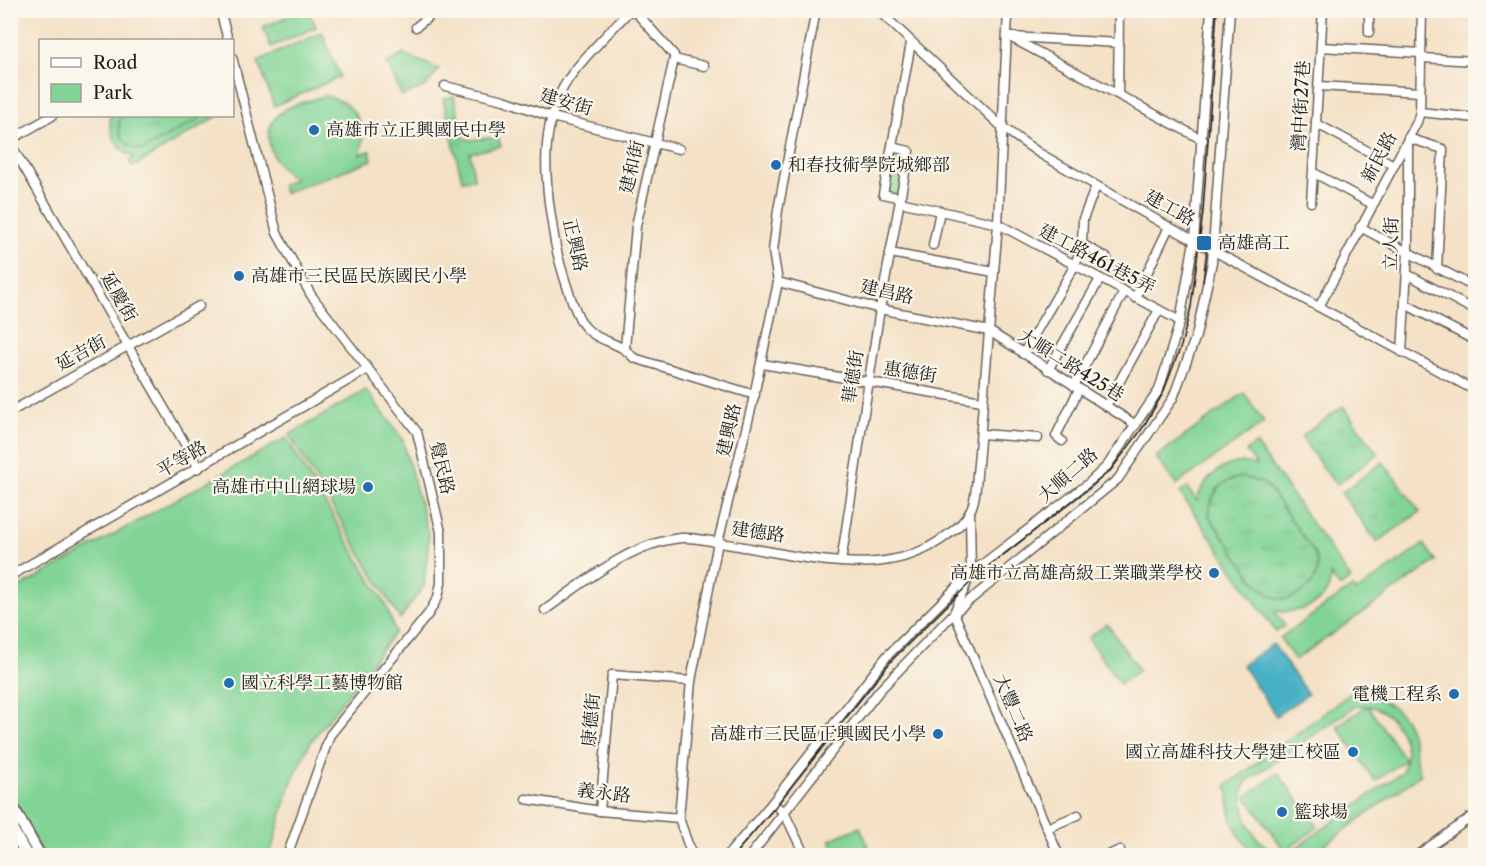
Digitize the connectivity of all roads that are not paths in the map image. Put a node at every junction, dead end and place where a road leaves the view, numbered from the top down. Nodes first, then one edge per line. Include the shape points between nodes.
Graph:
1 (220, 10) edge
2 (437, 10) edge
3 (632, 10) edge
4 (816, 10) edge
5 (878, 10) edge
6 (1008, 10) edge
7 (1119, 10) edge
8 (1211, 10) edge
9 (1230, 10) edge
10 (1323, 10) edge
11 (1369, 10) edge
12 (1422, 10) edge
13 (416, 27) dead end
14 (1369, 32) dead end
15 (227, 36) edge
16 (1008, 36) junction
17 (1119, 42) junction
18 (911, 43) junction
19 (1321, 47) junction
20 (1421, 55) junction
21 (674, 59) junction
22 (1476, 61) edge
23 (234, 65) edge
24 (704, 66) dead end
25 (445, 86) dead end
26 (1319, 86) junction
27 (1420, 92) junction
28 (1118, 93) junction
29 (1420, 112) junction
30 (50, 117) edge
31 (552, 117) junction
32 (1476, 118) edge
33 (1317, 124) junction
34 (1002, 127) junction
35 (1408, 138) junction
36 (1203, 140) junction
37 (10, 141) edge
38 (655, 142) junction
39 (892, 147) junction
40 (679, 149) dead end
41 (1394, 165) junction
42 (1314, 172) junction
43 (1095, 186) junction
44 (901, 200) junction
45 (1311, 202) dead end
46 (1372, 204) junction
47 (940, 211) junction
48 (998, 224) junction
49 (1169, 227) junction
50 (1360, 227) junction
51 (1194, 241) junction
52 (1082, 244) junction
53 (933, 245) dead end
54 (1213, 251) junction
55 (1408, 252) junction
56 (890, 253) junction
57 (1476, 255) edge
58 (1107, 258) dead end
59 (1075, 266) junction
60 (1437, 269) junction
61 (994, 272) junction
62 (1407, 273) junction
63 (1100, 279) junction
64 (778, 282) junction
65 (1475, 287) edge
66 (1124, 292) junction
67 (1135, 298) junction
68 (1405, 304) junction
69 (199, 306) dead end
70 (1319, 307) junction
71 (880, 309) junction
72 (1159, 310) junction
73 (1476, 311) edge
74 (1180, 321) junction
75 (989, 331) junction
76 (1476, 341) edge
77 (128, 345) junction
78 (625, 348) junction
79 (1402, 352) junction
80 (1023, 354) junction
81 (762, 364) junction
82 (368, 369) junction
83 (1048, 370) junction
84 (869, 382) junction
85 (1076, 387) junction
86 (1476, 391) edge
87 (755, 395) junction
88 (982, 401) junction
89 (1106, 406) junction
90 (10, 412) edge
91 (1136, 425) junction
92 (981, 434) junction
93 (1038, 438) dead end
94 (1062, 441) dead end
95 (199, 468) junction
96 (970, 513) junction
97 (718, 542) junction
98 (841, 562) junction
99 (971, 573) junction
100 (10, 576) edge
101 (545, 609) dead end
102 (954, 613) junction
103 (691, 681) junction
104 (526, 800) dead end
105 (10, 802) edge
106 (772, 803) junction
107 (600, 811) junction
108 (784, 812) junction
109 (1078, 815) dead end
110 (1472, 816) edge
111 (679, 818) junction
112 (10, 825) edge
113 (1047, 828) junction
114 (1476, 829) edge
115 (1428, 847) junction
116 (1120, 850) dead end
117 (27, 855) edge
118 (40, 855) edge
119 (287, 855) edge
120 (692, 855) edge
121 (727, 855) edge
122 (750, 855) edge
123 (805, 855) edge
124 (1059, 855) edge
125 (1106, 855) edge
126 (1416, 855) edge
127 (1433, 855) edge

1 - 15 street
2 - 13 street
3 - 21 street
3 - 31 street, 正興路 via 568,80
4 - 64 street, 建興路 via 775,231 773,251
5 - 18 street, 建工路
6 - 16 street
7 - 17 street
8 - 36 street, 大順二路
9 - 54 street, 大順二路
10 - 19 street, 灣中街27巷
11 - 14 street
12 - 20 street, 新民路
16 - 17 street
16 - 28 street
16 - 34 street
17 - 28 street
18 - 34 street, 建工路
18 - 39 street
19 - 20 street
19 - 26 street, 灣中街27巷
20 - 22 street
20 - 27 street, 新民路
21 - 24 street
21 - 38 street, 建和街
23 - 82 street, 覺民路 via 277,233 311,295
25 - 31 street, 建安街
26 - 27 street
26 - 33 street, 灣中街27巷
27 - 29 street, 新民路
28 - 36 street
29 - 32 street
29 - 35 street, 新民路
30 - 37 street
31 - 38 street, 建安街
31 - 78 street, 正興路 via 545,162 558,262 584,326 605,341
33 - 41 street
33 - 42 street, 灣中街27巷
34 - 43 street, 建工路
34 - 48 street
35 - 41 street, 新民路
35 - 55 street, 立人街
35 - 60 street via 1443,149
36 - 51 street, 大順二路
37 - 77 street, 延慶街
38 - 40 street, 建安街
38 - 78 street, 建和街 via 636,226
39 - 44 street via 883,194
39 - 44 street, 華德街 via 909,151
41 - 46 street, 新民路
42 - 45 street, 灣中街27巷
42 - 46 street
43 - 49 street, 建工路
43 - 52 street via 1083,219
44 - 47 street, 建工路461巷5弄
44 - 56 street, 華德街
46 - 50 street, 新民路
47 - 48 street, 建工路461巷5弄
47 - 53 street
48 - 59 street, 建工路461巷5弄
48 - 61 street
49 - 51 street, 建工路
49 - 67 street
50 - 55 street
50 - 70 street, 新民路
51 - 54 street, 建工路
51 - 74 street, 大順二路
52 - 58 street
52 - 59 street
54 - 70 street, 建工路
54 - 102 street, 大順二路 via 1196,336 1173,398 1150,436 1118,479
55 - 60 street
55 - 62 street, 立人街
56 - 61 street
56 - 71 street, 華德街
57 - 65 street
59 - 63 street, 建工路461巷5弄
59 - 80 street
60 - 65 street
61 - 75 street
62 - 68 street, 立人街
62 - 73 street
63 - 66 street, 建工路461巷5弄
63 - 83 street
64 - 71 street, 建昌路
64 - 81 street, 建興路
66 - 67 street, 建工路461巷5弄
66 - 85 street
67 - 72 street, 建工路461巷5弄
68 - 76 street
68 - 79 street, 立人街
69 - 77 street, 延吉街
70 - 79 street, 建工路
71 - 75 street, 建昌路
71 - 84 street, 華德街
72 - 74 street, 建工路461巷5弄
72 - 89 street
74 - 91 street, 大順二路 via 1159,390
75 - 80 street, 大順二路425巷
75 - 88 street
77 - 90 street, 延吉街
77 - 95 street, 延慶街
78 - 87 street, 正興路 via 634,358
79 - 86 street, 建工路
80 - 83 street, 大順二路425巷
81 - 84 street, 惠德街
81 - 87 street, 建興路
82 - 95 street, 平等路
82 - 119 street, 覺民路 via 417,432 441,532 441,583 429,613 330,735
83 - 85 street, 大順二路425巷
84 - 88 street, 惠德街
84 - 98 street, 華德街
85 - 89 street, 大順二路425巷
85 - 94 street via 1056,436
87 - 97 street, 建興路
88 - 92 street
89 - 91 street, 大順二路425巷
91 - 99 street, 大順二路 via 1107,466 1089,483
92 - 93 street
92 - 96 street
95 - 100 street, 平等路
96 - 98 street, 建德路 via 951,533 902,559
96 - 99 street
97 - 98 street, 建德路
97 - 101 street, 建德路 via 682,538 650,545 602,570
97 - 103 street, 建興路
99 - 102 street
99 - 106 street, 大順二路 via 887,656
102 - 108 street, 大順二路 via 879,691
102 - 113 street, 大豐二路
103 - 107 street, 康德街 via 612,675
103 - 111 street, 建興路
104 - 107 street, 義永路
105 - 118 main road
106 - 108 street
106 - 121 street, 大順二路
107 - 111 street, 義永路
108 - 122 street, 大順二路
108 - 123 street
109 - 113 street
110 - 114 street
110 - 115 street
111 - 120 street, 建興路
112 - 117 main road
113 - 124 street, 大豐二路
115 - 126 street
115 - 127 street
116 - 125 street

